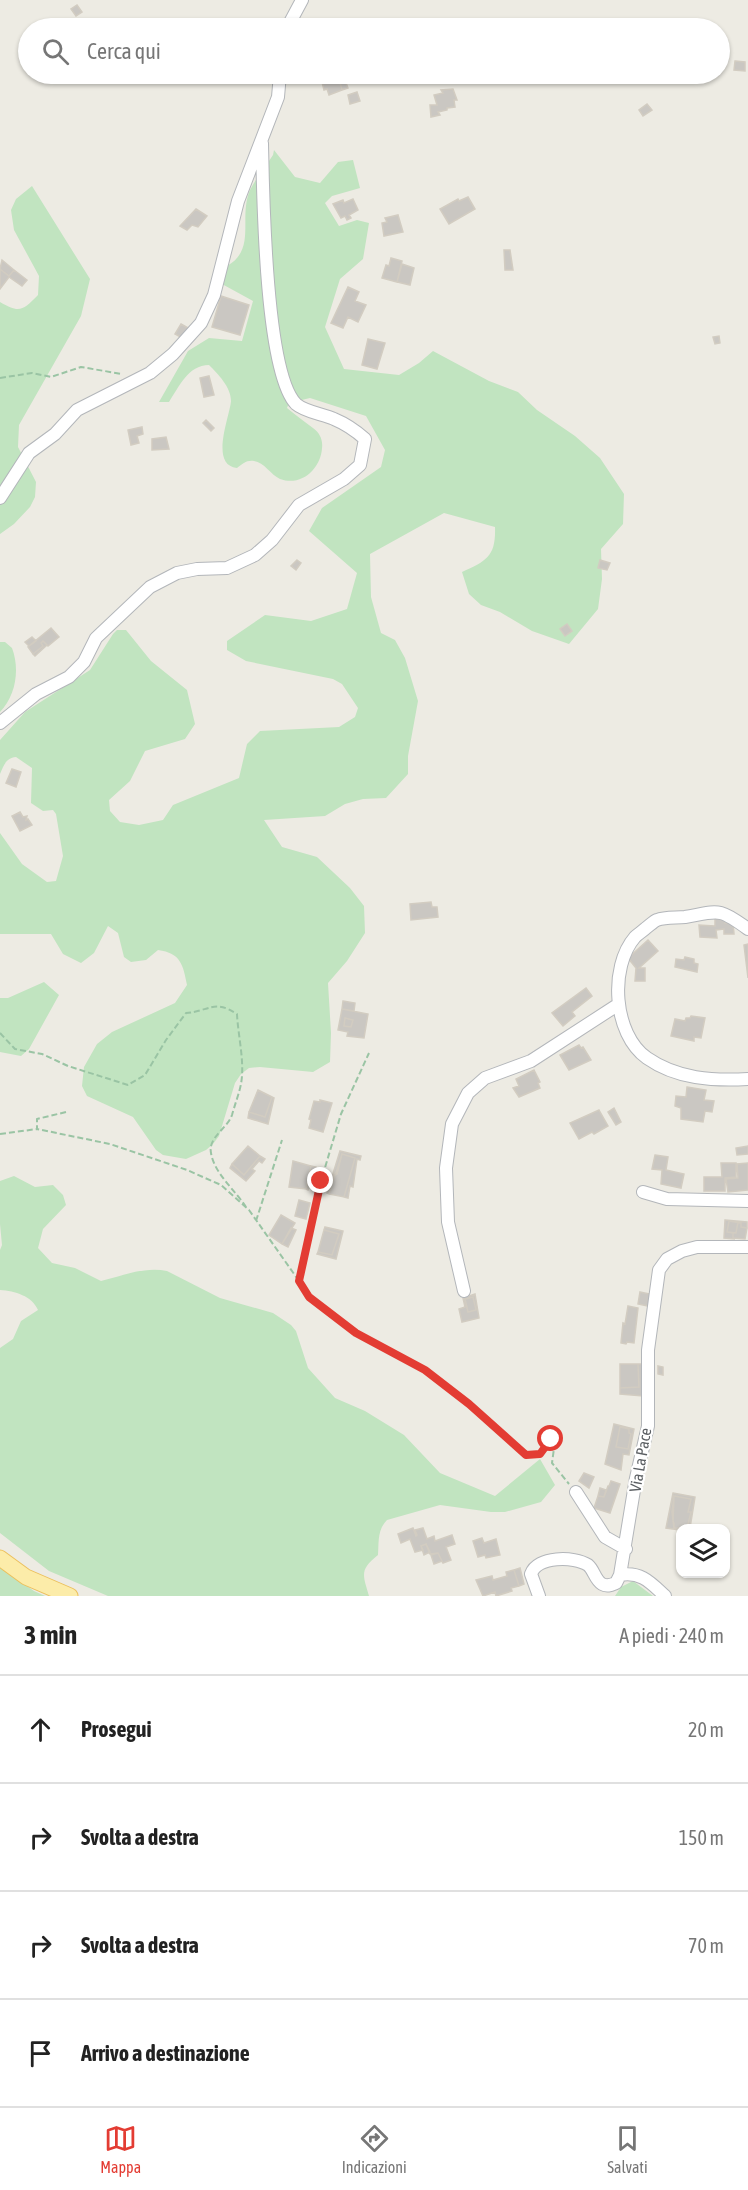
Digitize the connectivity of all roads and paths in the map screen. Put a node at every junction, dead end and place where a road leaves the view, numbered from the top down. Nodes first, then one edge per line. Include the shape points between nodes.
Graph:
1 (302, 0) edge
2 (292, 18) edge
3 (279, 84) edge
4 (261, 143) junction
5 (0, 378) edge
6 (140, 378) junction
7 (0, 498) edge
8 (0, 723) edge
9 (748, 929) edge
10 (619, 1004) junction
11 (0, 1033) edge
12 (369, 1053) dead end
13 (748, 1079) edge
14 (66, 1112) dead end
15 (37, 1129) junction
16 (0, 1134) edge
17 (282, 1140) dead end
18 (643, 1192) dead end
19 (748, 1201) edge
20 (249, 1210) junction
21 (256, 1221) junction
22 (748, 1247) edge
23 (299, 1281) junction
24 (464, 1291) dead end
25 (576, 1492) joint
26 (626, 1549) junction
27 (0, 1558) edge
28 (620, 1575) junction
29 (70, 1596) edge
30 (539, 1596) edge
31 (665, 1596) edge

1 - 2 street
3 - 4 street
4 - 6 street via 238,201 214,296 201,323 173,354
4 - 8 street via 264,235 283,381 298,406 335,419 365,439 360,465 299,505 255,555 226,568 177,573 150,587 96,638 84,662 69,677 36,694
5 - 6 path via 32,373 51,377 81,367
6 - 7 street via 77,410 30,453
9 - 10 street via 714,911 657,920 635,937 624,957 618,983
10 - 13 street via 631,1043 646,1058 691,1078
10 - 24 street via 531,1061 485,1078 468,1093 452,1124 446,1168 448,1222
11 - 20 path via 15,1049 42,1054 128,1085 145,1075 186,1013 213,1006 226,1007 237,1014 241,1082 230,1122 213,1139 210,1151 215,1169
12 - 23 path via 341,1114 321,1181
14 - 15 path via 37,1119
15 - 16 path
15 - 20 path via 110,1144 187,1170 221,1185
17 - 21 path
18 - 19 street via 668,1199
20 - 21 path
21 - 23 path
22 - 26 street, Via La Pace via 697,1247 667,1259 659,1270 648,1350 648,1426
23 - 25 path via 309,1297 356,1333 425,1370 526,1455 540,1454 551,1439 555,1441 552,1463
25 - 26 street via 605,1537
26 - 28 street, Via La Pace
27 - 29 main road via 26,1577
28 - 30 street via 616,1583 606,1586 589,1566 580,1562 548,1561 536,1565 531,1574
28 - 31 street via 636,1574 647,1579

